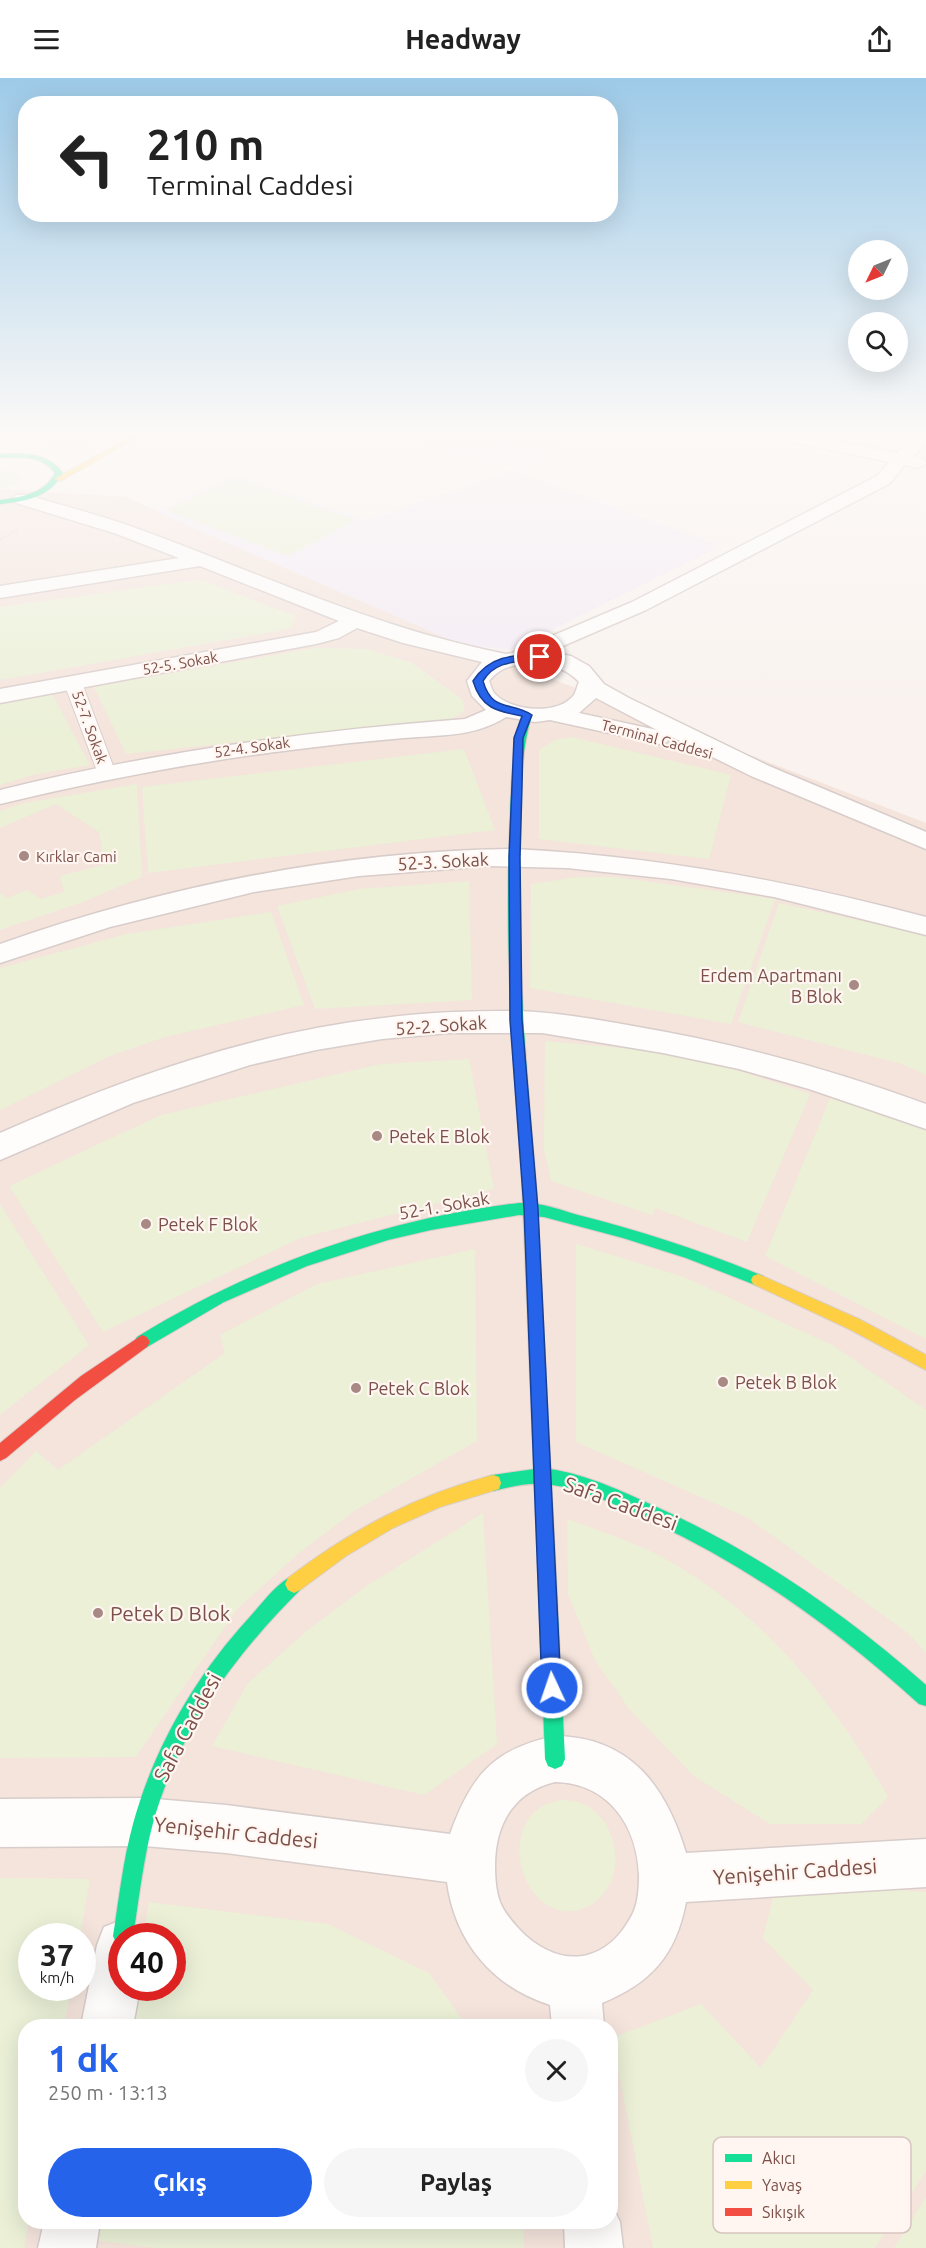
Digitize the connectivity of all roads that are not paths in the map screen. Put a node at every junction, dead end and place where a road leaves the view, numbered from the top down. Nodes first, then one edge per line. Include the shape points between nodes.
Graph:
1 (133, 533) edge
2 (780, 533) edge
3 (202, 560) junction
4 (0, 592) edge
5 (639, 606) junction
6 (356, 620) junction
7 (377, 628) junction
8 (511, 659) junction
9 (591, 663) junction
10 (73, 682) junction
11 (478, 687) junction
12 (0, 696) edge
13 (503, 709) junction
14 (552, 714) junction
15 (527, 715) junction
16 (106, 771) junction
17 (760, 771) junction
18 (0, 798) edge
19 (926, 841) edge
20 (514, 857) junction
21 (926, 926) edge
22 (0, 954) edge
23 (516, 1020) junction
24 (926, 1117) edge
25 (0, 1147) edge
26 (531, 1209) junction
27 (926, 1364) edge
28 (0, 1453) edge
29 (542, 1475) junction
30 (926, 1697) edge
31 (555, 1759) junction
32 (144, 1822) junction
33 (0, 1823) edge
34 (470, 1861) junction
35 (926, 1863) edge
36 (665, 1879) junction
37 (125, 1923) edge
38 (112, 2001) edge
39 (576, 2005) edge
40 (108, 2019) edge
41 (71, 2229) edge
42 (593, 2229) edge
43 (67, 2248) edge
44 (594, 2248) edge

1 - 3 street, Terminal Caddesi
2 - 5 street
3 - 4 street
3 - 6 street, Terminal Caddesi
5 - 8 street
5 - 9 street
6 - 7 street, Terminal Caddesi
6 - 10 street, 52-5. Sokak via 316,638
7 - 8 street, Terminal Caddesi via 484,657
7 - 11 street, Terminal Caddesi
8 - 9 street, Terminal Caddesi via 552,658 573,666
8 - 11 street via 484,671
9 - 14 street, Terminal Caddesi via 588,694 578,704
9 - 17 street, Terminal Caddesi via 621,703
10 - 12 street, 52-5. Sokak
10 - 16 lane, 52-7. Sokak
11 - 13 street, Terminal Caddesi via 482,696
13 - 15 street, Terminal Caddesi
13 - 16 street, 52-4. Sokak via 469,726 273,743
14 - 15 street, Terminal Caddesi
14 - 17 street, Terminal Caddesi via 632,730
15 - 20 street via 519,738
16 - 18 street, 52-4. Sokak
17 - 19 street, Terminal Caddesi
20 - 21 street, 52-3. Sokak via 726,880 809,896
20 - 22 street, 52-3. Sokak via 376,866 238,887 96,922
20 - 23 street
23 - 24 street, 52-2. Sokak via 590,1029 740,1058
23 - 25 street, 52-2. Sokak via 382,1029 248,1055 112,1098
23 - 26 street
26 - 27 street, 52-1. Sokak via 610,1228 739,1271 810,1302
26 - 28 street, 52-1. Sokak via 396,1232 262,1278 197,1310 131,1350 69,1394
26 - 29 street
29 - 30 street, Safa Caddesi via 602,1492 652,1512 780,1579 837,1620
29 - 31 street
29 - 32 street, Safa Caddesi via 490,1483 390,1517 343,1545 298,1580 256,1621 218,1669 183,1725 154,1788
31 - 34 street via 518,1771 502,1783 479,1818
31 - 36 street via 573,1759 608,1772 638,1799 658,1836
32 - 33 street, Yenişehir Caddesi
32 - 34 street, Yenişehir Caddesi
32 - 37 street, Safa Caddesi
34 - 39 street via 472,1884 486,1928 516,1962 554,1981
35 - 36 street, Yenişehir Caddesi
36 - 39 street via 656,1924 645,1942 631,1960 595,1980
38 - 40 street
41 - 43 street
42 - 44 street

